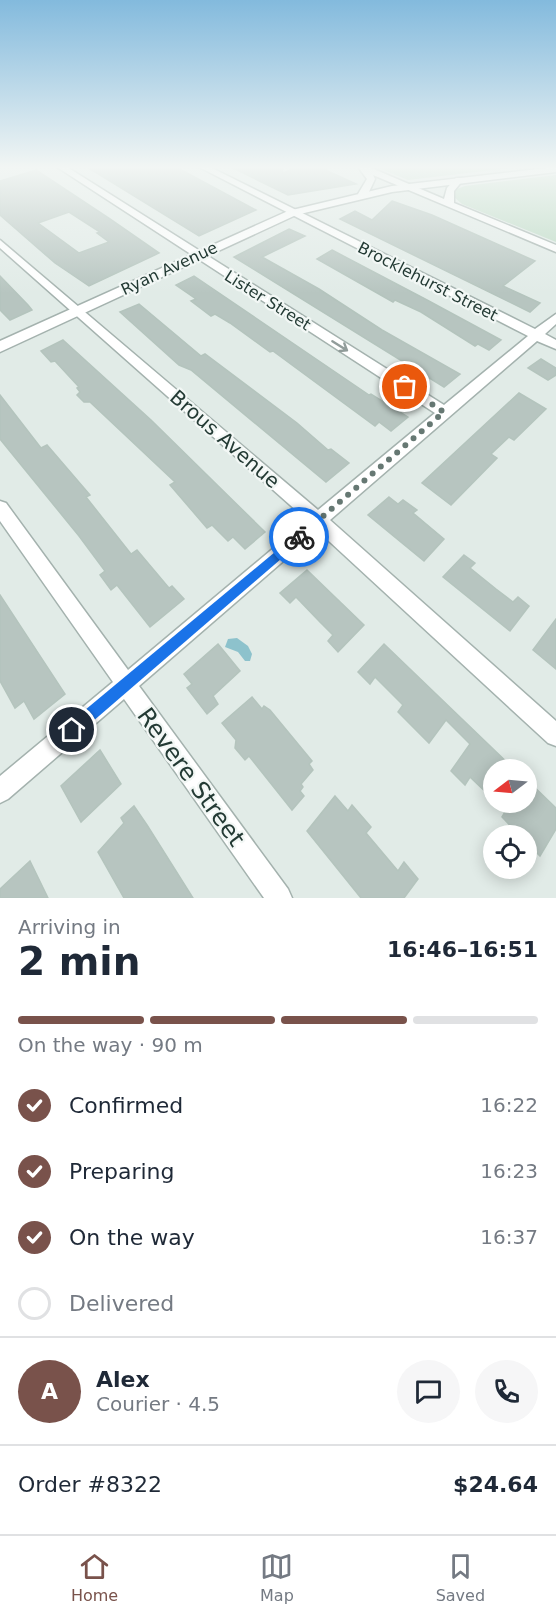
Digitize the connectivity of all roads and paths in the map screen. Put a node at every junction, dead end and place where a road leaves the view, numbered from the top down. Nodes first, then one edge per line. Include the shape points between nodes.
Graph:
1 (126, 209) edge
2 (284, 209) edge
3 (307, 209) edge
4 (459, 209) edge
5 (292, 213) junction
6 (0, 243) edge
7 (556, 249) edge
8 (197, 255) junction
9 (78, 311) junction
10 (556, 318) edge
11 (536, 335) junction
12 (556, 345) edge
13 (0, 347) edge
14 (444, 412) junction
15 (0, 508) edge
16 (318, 520) junction
17 (125, 685) junction
18 (556, 735) edge
19 (0, 791) edge
20 (279, 898) edge

1 - 8 street, Lister Street
2 - 5 street, Brocklehurst Street
3 - 5 street, Ryan Avenue
4 - 7 street
5 - 8 street, Ryan Avenue
5 - 11 street, Brocklehurst Street
6 - 9 street, Brous Avenue
8 - 9 street, Ryan Avenue
8 -> 14 street, Lister Street
9 - 13 street, Ryan Avenue
9 - 16 street, Brous Avenue
10 - 11 street
11 - 12 street, Brocklehurst Street
11 - 14 street
14 - 16 street
15 - 17 street, Revere Street
16 - 17 street
16 - 18 street, Brous Avenue
17 - 19 street
17 - 20 street, Revere Street

